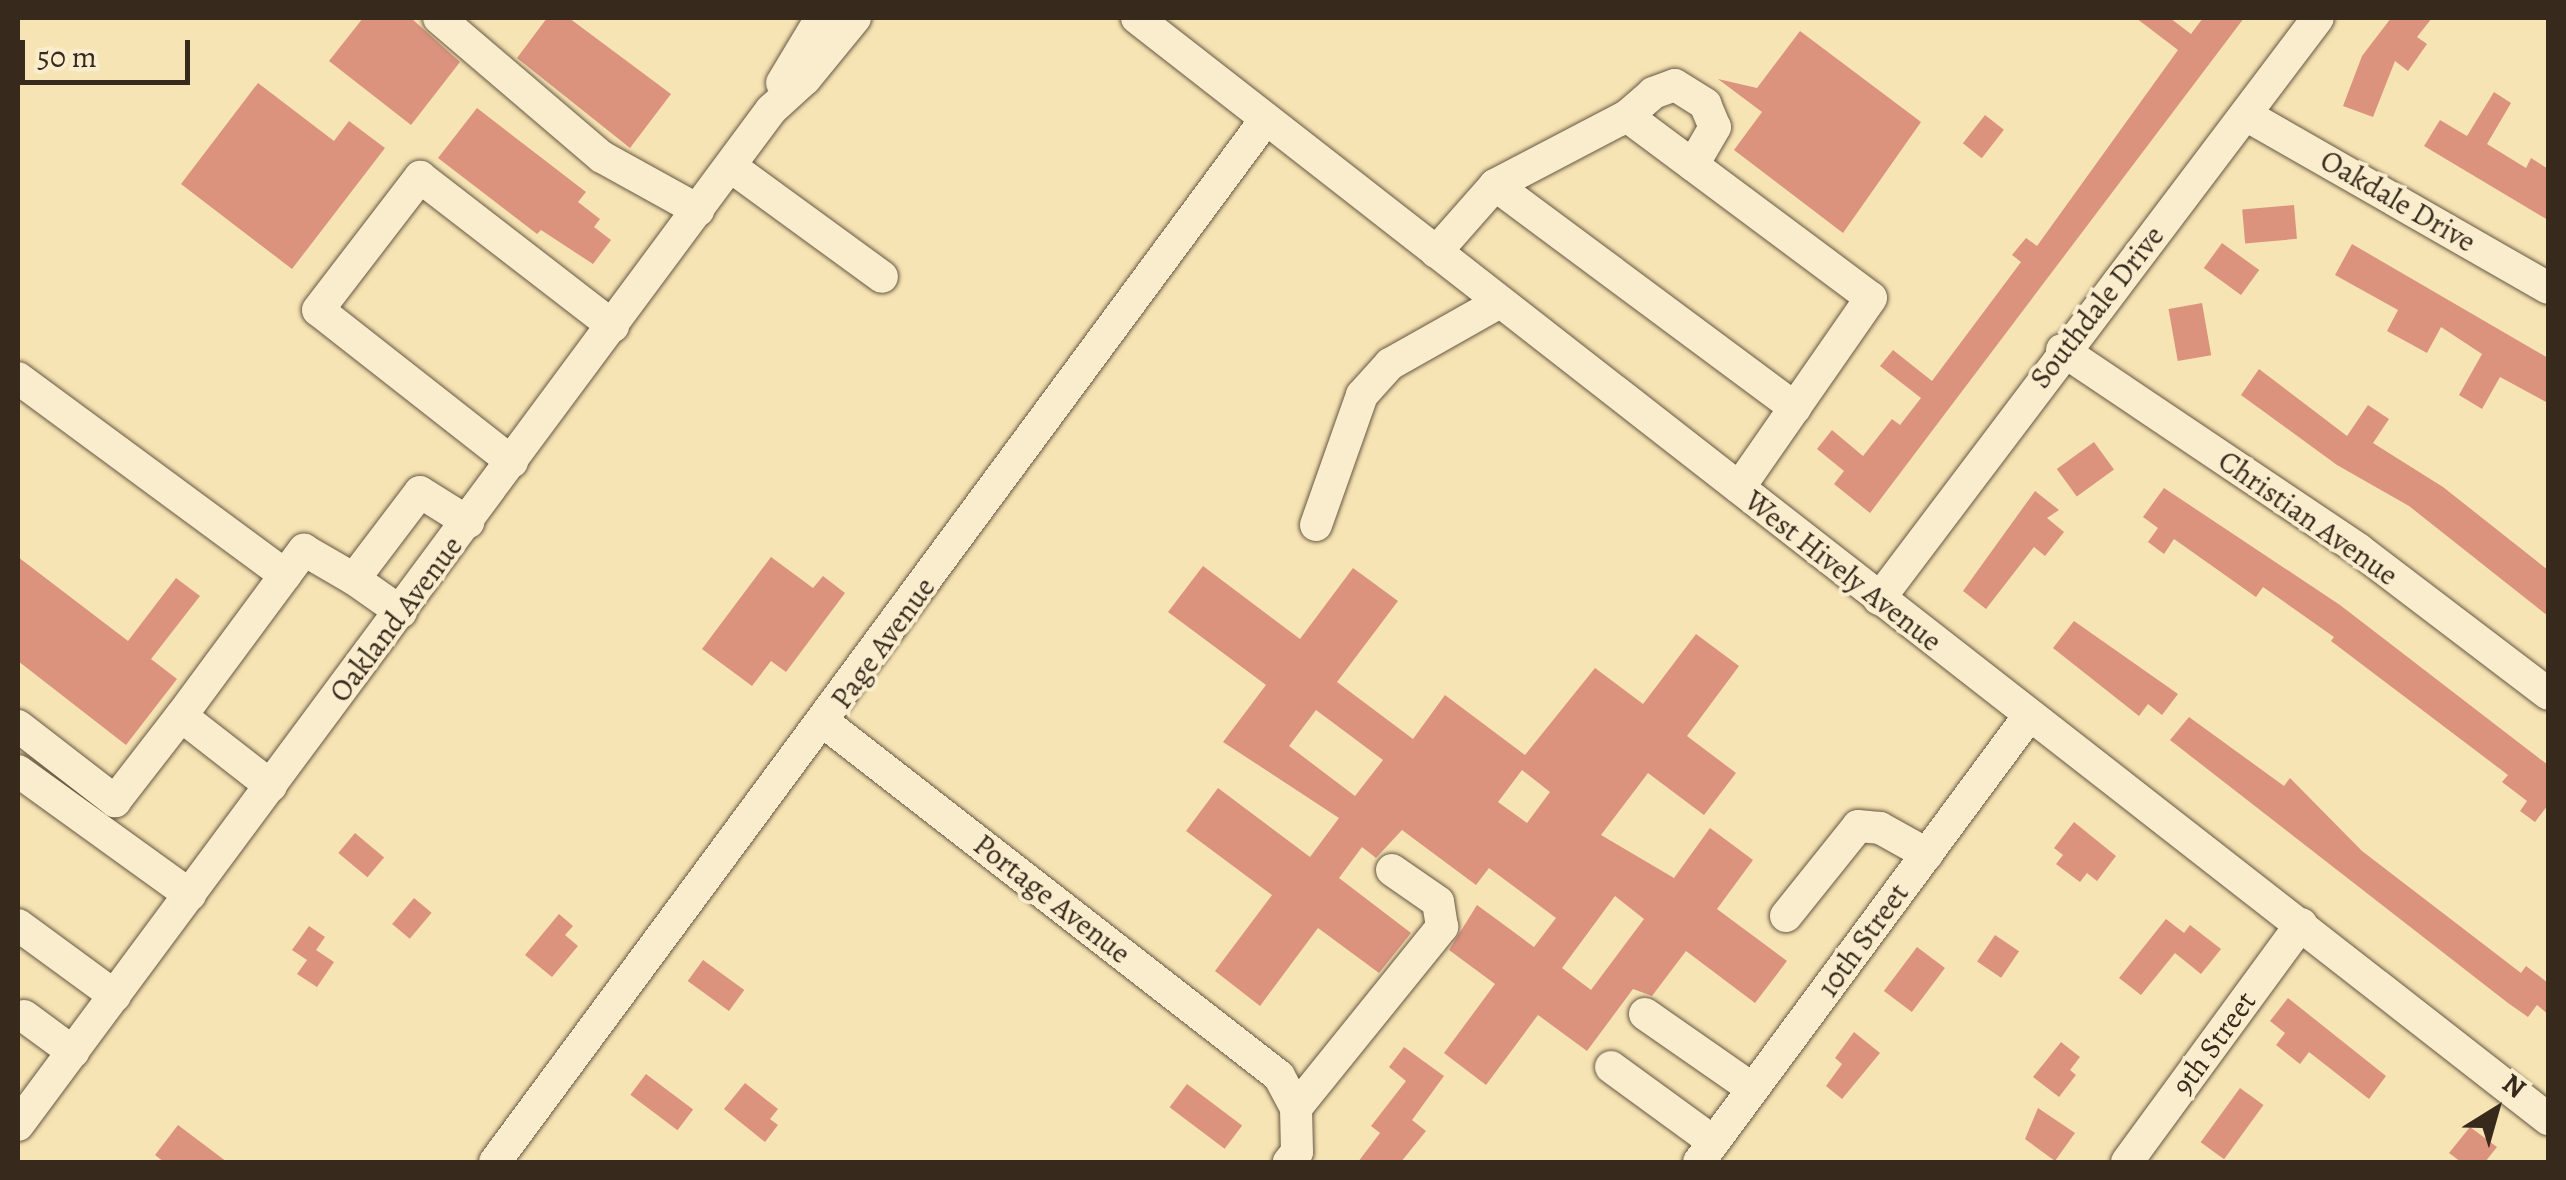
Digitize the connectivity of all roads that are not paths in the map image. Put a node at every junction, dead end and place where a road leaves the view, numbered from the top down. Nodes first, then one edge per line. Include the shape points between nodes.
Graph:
1 (439, 18) edge
2 (821, 18) edge
3 (855, 18) edge
4 (1135, 18) edge
5 (2318, 18) edge
6 (770, 110) junction
7 (2246, 115) junction
8 (1627, 116) junction
9 (1266, 119) junction
10 (1693, 165) junction
11 (730, 166) junction
12 (1495, 185) junction
13 (698, 210) junction
14 (1436, 252) junction
15 (882, 277) dead end
16 (2548, 288) edge
17 (1500, 302) junction
18 (613, 326) junction
19 (2062, 350) junction
20 (18, 378) edge
21 (1794, 408) junction
22 (512, 462) junction
23 (1738, 488) junction
24 (468, 522) junction
25 (1316, 525) dead end
26 (285, 575) junction
27 (354, 578) junction
28 (1879, 599) junction
29 (400, 612) junction
30 (2548, 694) edge
31 (181, 716) junction
32 (2028, 717) junction
33 (825, 723) junction
34 (18, 726) edge
35 (18, 772) edge
36 (271, 786) junction
37 (1927, 854) junction
38 (1392, 870) dead end
39 (190, 895) junction
40 (1786, 916) dead end
41 (2301, 924) junction
42 (18, 925) edge
43 (115, 996) junction
44 (1644, 1014) dead end
45 (20, 1017) edge
46 (73, 1052) junction
47 (1611, 1067) dead end
48 (1753, 1090) junction
49 (1296, 1108) junction
50 (2548, 1119) edge
51 (18, 1126) edge
52 (1707, 1152) edge
53 (495, 1162) edge
54 (1289, 1162) edge
55 (2126, 1162) edge

1 - 13 street via 602,157
2 - 6 street, Oakland Avenue via 787,69
3 - 6 street, Oakland Avenue via 806,80
4 - 9 street, West Hively Avenue
5 - 7 street, Southdale Drive
6 - 11 street, Oakland Avenue
7 - 16 street, Oakdale Drive
7 - 19 street, Southdale Drive
8 - 10 street
8 - 10 street via 1653,92 1675,84 1705,104 1715,127
8 - 12 street
9 - 14 street, West Hively Avenue
9 - 33 street, Page Avenue
10 - 21 street via 1871,298
11 - 13 street, Oakland Avenue
11 - 15 street
12 - 14 street
12 - 21 street
13 - 18 street, Oakland Avenue
14 - 17 street, West Hively Avenue
17 - 23 street, West Hively Avenue
17 - 25 street via 1390,364 1362,395
18 - 22 street, Oakland Avenue
18 - 22 street via 420,177 318,310
19 - 28 street, Southdale Drive
19 - 30 street, Christian Avenue via 2358,549
20 - 26 street
21 - 23 street
22 - 24 street, Oakland Avenue
23 - 28 street, West Hively Avenue
24 - 27 street via 420,492
24 - 29 street, Oakland Avenue
26 - 27 street via 304,550
26 - 31 street
27 - 29 street
28 - 32 street, West Hively Avenue
29 - 36 street, Oakland Avenue
31 - 34 street via 115,801
31 - 36 street
32 - 37 street, 10th Street
32 - 41 street, West Hively Avenue
33 - 49 street, Portage Avenue via 1279,1076
33 - 53 street, Page Avenue
35 - 39 street
36 - 39 street, Oakland Avenue
37 - 40 street via 1880,828 1858,826
37 - 48 street, 10th Street
38 - 49 street via 1438,902 1442,927
39 - 43 street, Oakland Avenue
41 - 50 street, West Hively Avenue
41 - 55 street, 9th Street
42 - 43 street
43 - 46 street, Oakland Avenue
44 - 48 street
45 - 46 street
46 - 51 street, Oakland Avenue
47 - 52 street
48 - 52 street, 10th Street
49 - 54 street via 1297,1152

